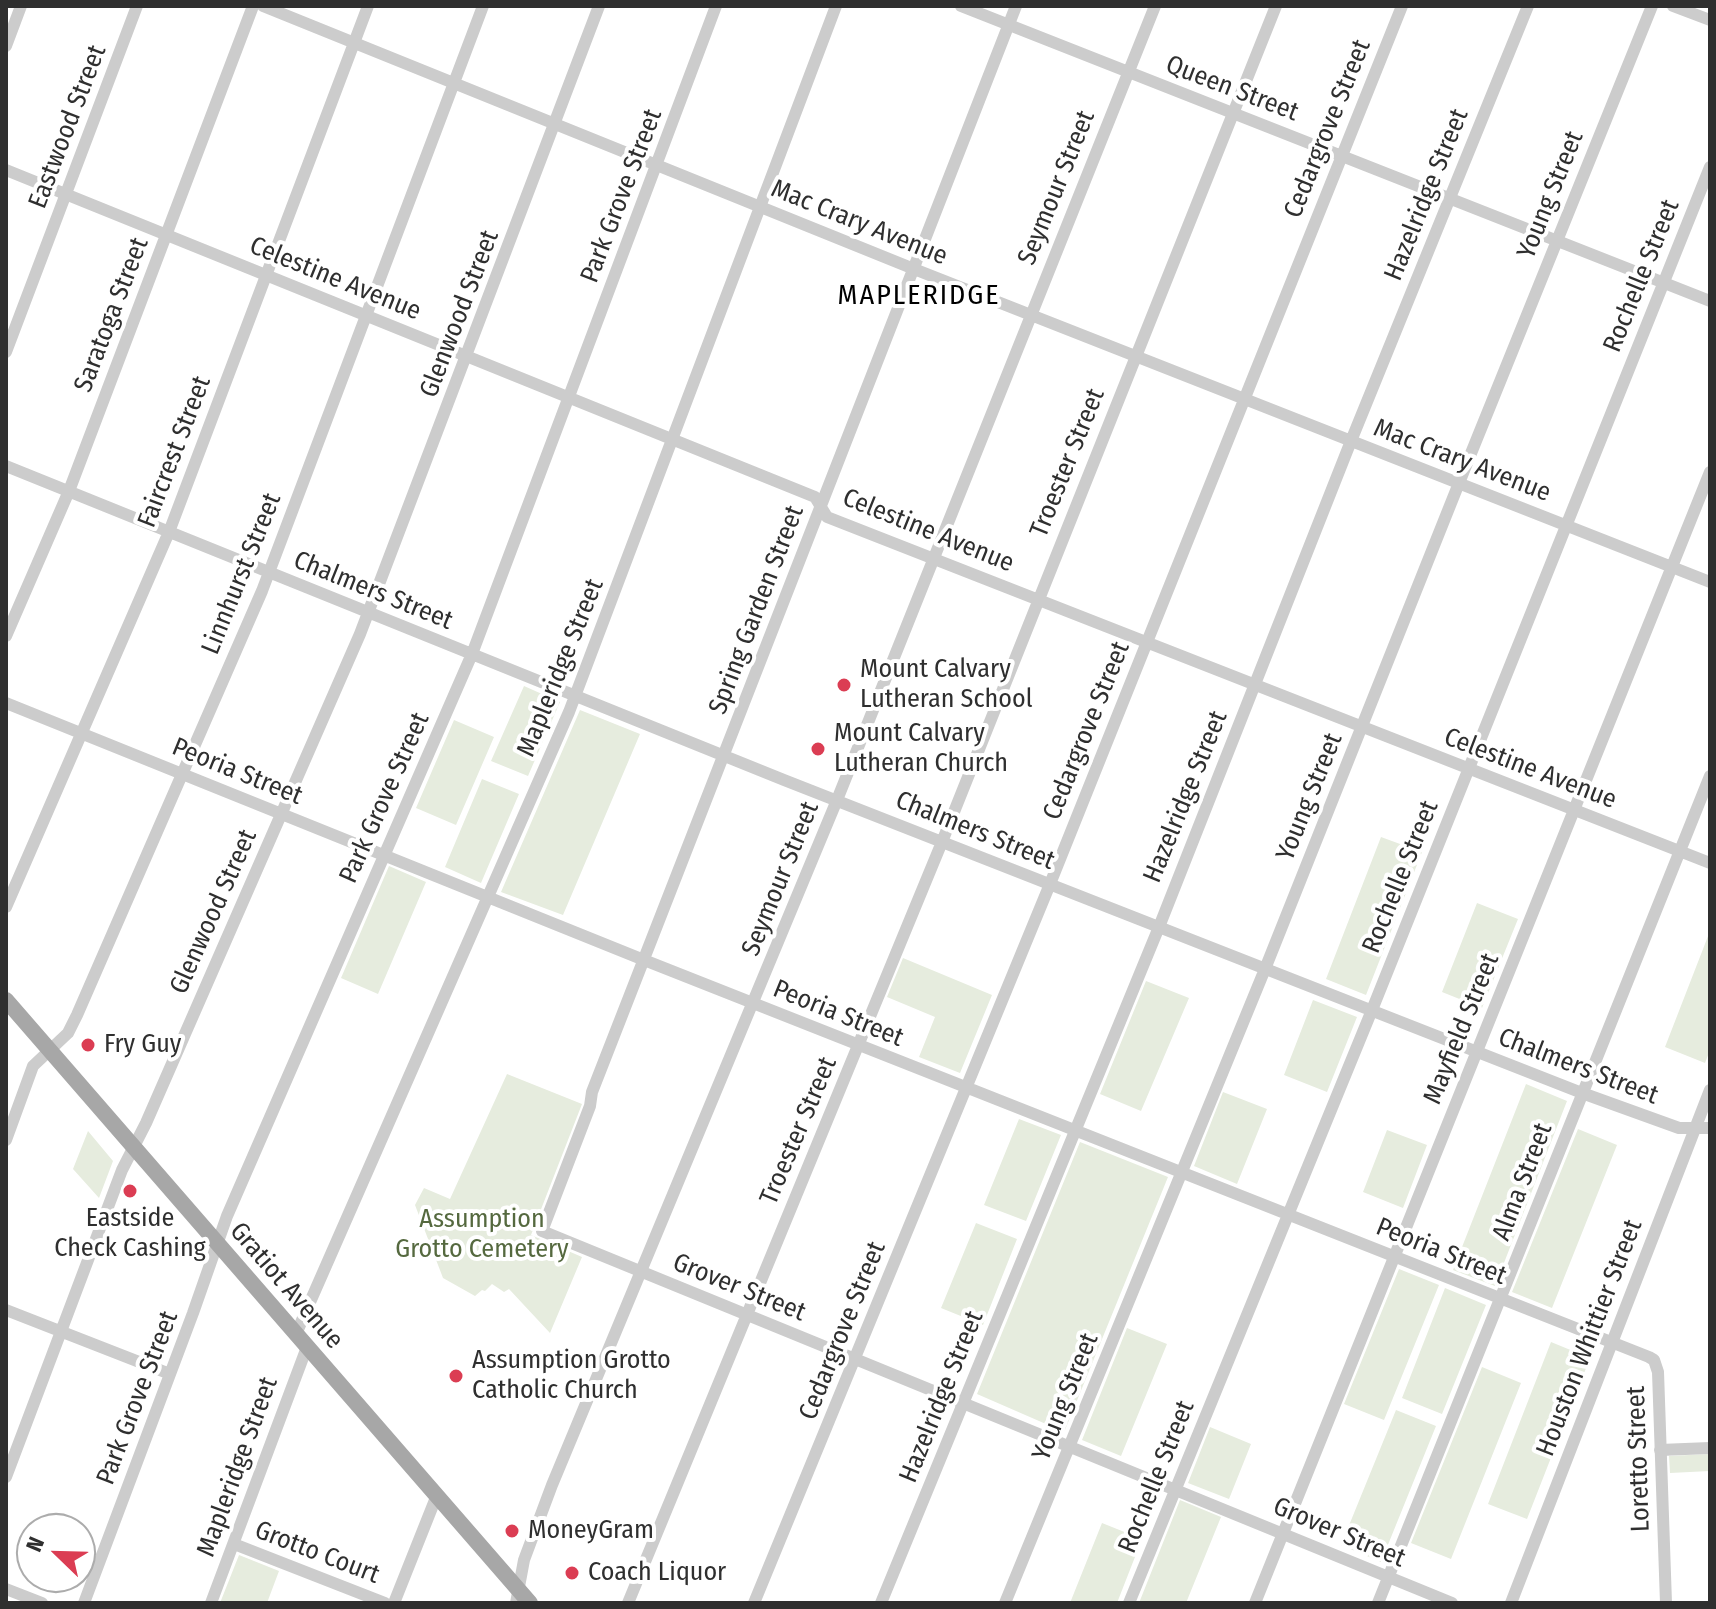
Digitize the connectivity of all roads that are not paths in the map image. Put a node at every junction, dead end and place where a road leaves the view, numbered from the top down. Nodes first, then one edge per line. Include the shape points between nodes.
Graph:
1 (21, 6) edge
2 (137, 6) edge
3 (253, 6) edge
4 (263, 6) edge
5 (368, 6) edge
6 (483, 6) edge
7 (599, 6) edge
8 (716, 6) edge
9 (836, 6) edge
10 (961, 6) edge
11 (1016, 6) edge
12 (1155, 6) edge
13 (1276, 6) edge
14 (1402, 6) edge
15 (1528, 6) edge
16 (1652, 6) edge
17 (1673, 6) edge
18 (1710, 20) edge
19 (1008, 25) junction
20 (354, 43) junction
21 (6, 46) edge
22 (1128, 72) junction
23 (454, 84) junction
24 (1233, 113) junction
25 (555, 124) junction
26 (1341, 156) junction
27 (657, 165) junction
28 (1710, 167) edge
29 (6, 170) edge
30 (66, 194) junction
31 (1450, 199) junction
32 (761, 208) junction
33 (166, 235) junction
34 (1557, 241) junction
35 (914, 269) junction
36 (267, 275) junction
37 (1663, 283) junction
38 (1710, 301) edge
39 (1030, 315) junction
40 (367, 316) junction
41 (6, 352) edge
42 (1134, 355) junction
43 (467, 356) junction
44 (570, 398) junction
45 (1243, 398) junction
46 (673, 439) junction
47 (1351, 441) junction
48 (6, 466) edge
49 (1710, 472) edge
50 (1459, 483) junction
51 (69, 491) junction
52 (821, 507) junction
53 (1565, 525) junction
54 (169, 532) junction
55 (933, 558) junction
56 (1672, 566) junction
57 (269, 572) junction
58 (1710, 582) edge
59 (1038, 599) junction
60 (369, 613) junction
61 (6, 636) edge
62 (1146, 642) junction
63 (472, 654) junction
64 (1255, 685) junction
65 (575, 696) junction
66 (6, 703) edge
67 (1362, 726) junction
68 (82, 733) junction
69 (724, 756) junction
70 (1467, 768) junction
71 (182, 774) junction
72 (1710, 776) edge
73 (837, 800) junction
74 (1574, 810) junction
75 (282, 814) junction
76 (942, 842) junction
77 (1680, 851) junction
78 (384, 856) junction
79 (1710, 863) edge
80 (1050, 884) junction
81 (488, 898) junction
82 (6, 907) edge
83 (1159, 927) junction
84 (644, 960) junction
85 (1265, 969) junction
86 (6, 1000) edge
87 (753, 1003) junction
88 (1372, 1010) junction
89 (858, 1045) junction
90 (50, 1051) junction
91 (1476, 1051) junction
92 (966, 1088) junction
93 (1710, 1090) edge
94 (1582, 1093) junction
95 (1710, 1128) edge
96 (1694, 1129) junction
97 (1075, 1131) junction
98 (6, 1140) edge
99 (134, 1147) junction
100 (1182, 1173) junction
101 (1288, 1215) junction
102 (542, 1231) joint
103 (218, 1243) junction
104 (1395, 1257) junction
105 (642, 1273) junction
106 (1501, 1299) junction
107 (6, 1310) edge
108 (746, 1315) junction
109 (61, 1331) junction
110 (302, 1341) junction
111 (1612, 1343) junction
112 (855, 1359) junction
113 (170, 1374) junction
114 (963, 1403) junction
115 (1070, 1446) junction
116 (1710, 1448) edge
117 (1660, 1450) junction
118 (6, 1477) edge
119 (1176, 1489) junction
120 (437, 1495) junction
121 (1282, 1533) junction
122 (234, 1544) junction
123 (1388, 1577) junction
124 (6, 1589) edge
125 (518, 1596) edge
126 (42, 1603) edge
127 (84, 1603) edge
128 (211, 1603) edge
129 (385, 1603) edge
130 (394, 1603) edge
131 (530, 1603) edge
132 (628, 1603) edge
133 (754, 1603) edge
134 (881, 1603) edge
135 (1005, 1603) edge
136 (1129, 1603) edge
137 (1255, 1603) edge
138 (1378, 1603) edge
139 (1452, 1603) edge
140 (1511, 1603) edge
141 (1666, 1603) edge

1 - 21 street
2 - 30 street, Eastwood Street
3 - 33 street, Saratoga Street
4 - 20 street, Mac Crary Avenue
5 - 20 street, Faircrest Street
6 - 23 street, Linnhurst Street
7 - 25 street, Glenwood Street
8 - 27 street, Park Grove Street
9 - 32 street, Mapleridge Street
10 - 19 street, Queen Street
11 - 19 street, Spring Garden Street
12 - 22 street, Seymour Street
13 - 24 street, Troester Street
14 - 26 street, Cedargrove Street
15 - 31 street, Hazelridge Street
16 - 34 street, Young Street
17 - 18 street
19 - 22 street, Queen Street
19 - 35 street, Spring Garden Street
20 - 23 street, Mac Crary Avenue
20 - 36 street, Faircrest Street
22 - 24 street, Queen Street
22 - 39 street, Seymour Street
23 - 25 street, Mac Crary Avenue
23 - 40 street, Linnhurst Street
24 - 26 street, Queen Street
24 - 42 street, Troester Street
25 - 27 street, Mac Crary Avenue
25 - 43 street, Glenwood Street
26 - 31 street, Queen Street
26 - 45 street, Cedargrove Street
27 - 32 street, Mac Crary Avenue
27 - 44 street, Park Grove Street
28 - 37 street, Rochelle Street
29 - 30 street, Celestine Avenue
30 - 33 street, Celestine Avenue
30 - 41 street, Eastwood Street
31 - 34 street, Queen Street
31 - 47 street, Hazelridge Street
32 - 35 street, Mac Crary Avenue
32 - 46 street, Mapleridge Street
33 - 36 street, Celestine Avenue
33 - 51 street, Saratoga Street
34 - 37 street, Queen Street
34 - 50 street, Young Street
35 - 39 street, Mac Crary Avenue
35 - 52 street, Spring Garden Street
36 - 40 street, Celestine Avenue
36 - 54 street, Faircrest Street
37 - 38 street, Queen Street
37 - 53 street, Rochelle Street
39 - 42 street, Mac Crary Avenue
39 - 55 street, Seymour Street
40 - 43 street, Celestine Avenue
40 - 57 street, Linnhurst Street
42 - 45 street, Mac Crary Avenue
42 - 59 street, Troester Street
43 - 44 street, Celestine Avenue
43 - 60 street, Glenwood Street
44 - 46 street, Celestine Avenue
44 - 63 street, Park Grove Street
45 - 47 street, Mac Crary Avenue
45 - 62 street, Cedargrove Street
46 - 52 street, Celestine Avenue via 815,497
46 - 65 street, Mapleridge Street
47 - 50 street, Mac Crary Avenue
47 - 64 street, Hazelridge Street
48 - 51 street, Chalmers Street
49 - 56 street, Mayfield Street
50 - 53 street, Mac Crary Avenue
50 - 67 street, Young Street
51 - 54 street, Chalmers Street
51 - 61 street, Saratoga Street
52 - 55 street, Celestine Avenue via 827,517
52 - 69 street, Spring Garden Street
53 - 56 street, Mac Crary Avenue
53 - 70 street, Rochelle Street
54 - 57 street, Chalmers Street
54 - 68 street, Faircrest Street
55 - 59 street, Celestine Avenue
55 - 73 street, Seymour Street
56 - 58 street, Mac Crary Avenue
56 - 74 street, Mayfield Street
57 - 60 street, Chalmers Street
57 - 71 street, Linnhurst Street
59 - 62 street, Celestine Avenue
59 - 76 street, Troester Street
60 - 63 street, Chalmers Street
60 - 75 street, Glenwood Street
62 - 64 street, Celestine Avenue
62 - 80 street, Cedargrove Street
63 - 65 street, Chalmers Street
63 - 78 street, Park Grove Street
64 - 67 street, Celestine Avenue
64 - 83 street, Hazelridge Street
65 - 69 street, Chalmers Street
65 - 81 street, Mapleridge Street
66 - 68 street, Peoria Street
67 - 70 street, Celestine Avenue
67 - 85 street, Young Street
68 - 71 street, Peoria Street
68 - 82 street, Faircrest Street
69 - 73 street, Chalmers Street
69 - 84 street, Spring Garden Street
70 - 74 street, Celestine Avenue
70 - 88 street, Rochelle Street
71 - 75 street, Peoria Street
71 - 90 street, Linnhurst Street via 77,1015
72 - 77 street, Alma Street
73 - 76 street, Chalmers Street
73 - 87 street, Seymour Street
74 - 77 street, Celestine Avenue
74 - 91 street, Mayfield Street
75 - 78 street, Peoria Street
75 - 99 street, Glenwood Street
76 - 80 street, Chalmers Street
76 - 89 street, Troester Street
77 - 79 street, Celestine Avenue
77 - 94 street, Alma Street
78 - 81 street, Peoria Street
78 - 103 street, Park Grove Street
80 - 83 street, Chalmers Street
80 - 92 street, Cedargrove Street
81 - 84 street, Peoria Street
81 - 110 street, Mapleridge Street
83 - 85 street, Chalmers Street
83 - 97 street, Hazelridge Street
84 - 87 street, Peoria Street
84 - 102 street, Spring Garden Street
85 - 88 street, Chalmers Street
85 - 100 street, Young Street
86 - 90 main road, Gratiot Avenue
87 - 89 street, Peoria Street
87 - 105 street, Seymour Street
88 - 91 street, Chalmers Street
88 - 101 street, Rochelle Street
89 - 92 street, Peoria Street
89 - 108 street, Troester Street
90 - 98 street, Linnhurst Street via 33,1066
90 - 99 main road, Gratiot Avenue
91 - 94 street, Chalmers Street
91 - 104 street, Mayfield Street
92 - 97 street, Peoria Street
92 - 112 street, Cedargrove Street
93 - 96 street, Houston Whittier Street
94 - 96 street, Chalmers Street
94 - 106 street, Alma Street
95 - 96 street, Chalmers Street
96 - 111 street, Houston Whittier Street
97 - 100 street, Peoria Street
97 - 114 street, Hazelridge Street
99 - 103 main road, Gratiot Avenue
99 - 109 street, Glenwood Street
100 - 101 street, Peoria Street
100 - 115 street, Young Street
101 - 104 street, Peoria Street
101 - 119 street, Rochelle Street
102 - 105 street, Grover Street
103 - 110 main road, Gratiot Avenue
103 - 113 street, Park Grove Street
104 - 106 street, Peoria Street
104 - 121 street, Mayfield Street
105 - 108 street, Grover Street
105 - 125 street, Seymour Street via 552,1485 524,1560
106 - 111 street, Peoria Street
106 - 123 street, Alma Street
107 - 109 street
108 - 112 street, Grover Street
108 - 132 street, Troester Street
109 - 113 street
109 - 118 street, Glenwood Street
110 - 120 main road, Gratiot Avenue
110 - 122 street, Mapleridge Street
111 - 117 street, Loretto Street via 1654,1360
111 - 140 street, Houston Whittier Street
112 - 114 street, Grover Street
112 - 133 street, Cedargrove Street
113 - 127 street, Park Grove Street
114 - 115 street, Grover Street
114 - 134 street, Hazelridge Street
115 - 119 street, Grover Street
115 - 135 street, Young Street
116 - 117 street
117 - 141 street, Loretto Street
119 - 121 street, Grover Street
119 - 136 street, Rochelle Street
120 - 125 main road, Gratiot Avenue
120 - 130 street
121 - 123 street, Grover Street
121 - 137 street, Mayfield Street
122 - 128 street, Mapleridge Street
122 - 129 street, Grotto Court
123 - 138 street, Alma Street
123 - 139 street, Grover Street
124 - 126 street
125 - 131 main road, Gratiot Avenue

